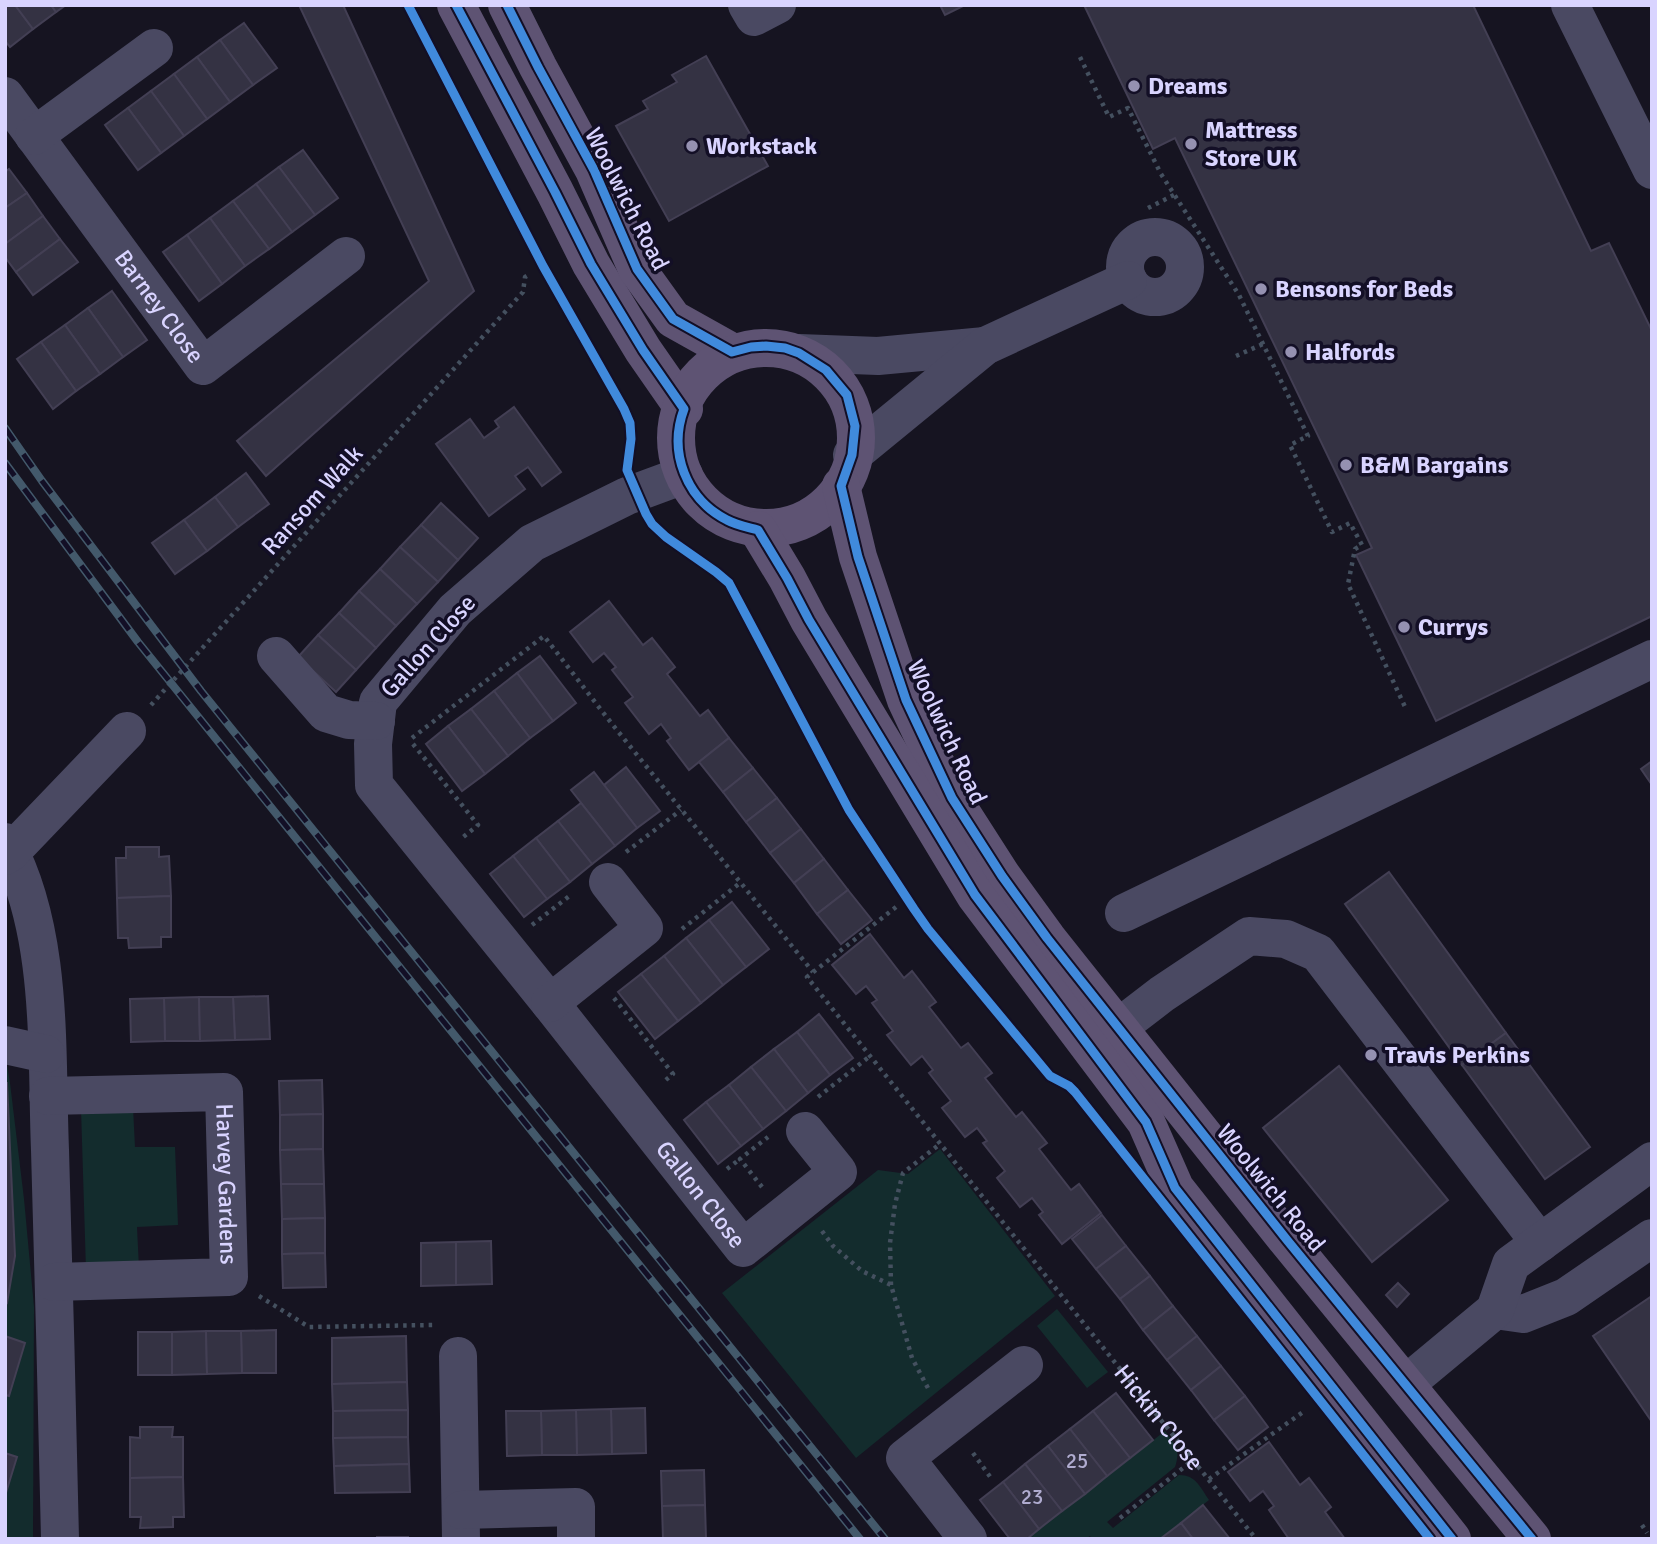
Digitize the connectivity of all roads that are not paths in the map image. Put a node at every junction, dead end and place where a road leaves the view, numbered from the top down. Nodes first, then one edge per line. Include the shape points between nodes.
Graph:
1 (456, 5) edge
2 (507, 5) edge
3 (1570, 5) edge
4 (154, 48) dead end
5 (5, 96) edge
6 (34, 136) junction
7 (1652, 170) edge
8 (346, 256) dead end
9 (1128, 280) dead end
10 (985, 346) junction
11 (732, 352) junction
12 (799, 353) junction
13 (684, 410) junction
14 (847, 470) junction
15 (684, 475) junction
16 (758, 530) junction
17 (276, 656) dead end
18 (1652, 659) edge
19 (376, 721) junction
20 (127, 731) road end
21 (7, 850) edge
22 (603, 876) road end
23 (1124, 913) dead end
24 (550, 1003) junction
25 (1119, 1027) junction
26 (5, 1045) edge
27 (46, 1054) junction
28 (48, 1096) junction
29 (805, 1131) dead end
30 (1652, 1161) edge
31 (1652, 1238) edge
32 (1540, 1243) junction
33 (54, 1282) junction
34 (1495, 1310) junction
35 (458, 1356) road end
36 (1024, 1365) dead end
37 (1406, 1384) junction
38 (461, 1524) edge
39 (60, 1539) edge
40 (576, 1539) edge
41 (968, 1539) edge
42 (1452, 1539) edge
43 (1532, 1539) edge

1 - 13 main road via 591,264
2 - 11 main road, Woolwich Road via 594,170 637,269 673,319
3 - 7 street
4 - 6 street
5 - 6 street, Barney Close
6 - 8 street, Barney Close via 202,366
9 - 10 street
10 - 12 street via 878,356
10 - 14 street
11 - 12 main road, Woolwich Road via 766,346
11 - 13 main road, Woolwich Road via 710,366
12 - 14 main road, Woolwich Road via 826,370 847,395 855,426
13 - 15 main road, Woolwich Road via 677,447
14 - 16 main road, Woolwich Road via 825,506 801,522
14 - 25 main road, Woolwich Road via 858,557 906,700 952,798 1002,876
15 - 16 main road, Woolwich Road via 702,502 725,520
15 - 19 street, Gallon Close via 627,496 533,543 455,610 378,702
16 - 42 main road via 975,895 1146,1122 1174,1188
17 - 19 street via 326,713
18 - 23 street
19 - 24 street, Gallon Close via 374,785
20 - 21 street
21 - 27 street via 29,902 39,951
22 - 24 street via 644,928
24 - 29 street, Gallon Close via 743,1248 838,1172
25 - 32 street via 1249,936 1286,939 1318,953
25 - 37 main road, Woolwich Road
26 - 27 street
27 - 28 street
28 - 33 street
28 - 33 street, Harvey Gardens via 224,1092 229,1277
30 - 32 street
31 - 34 street via 1566,1297 1523,1314
32 - 34 street via 1511,1264
33 - 39 street
34 - 37 street
35 - 38 street
36 - 41 street via 905,1458
37 - 43 main road, Woolwich Road
38 - 40 street via 576,1507

